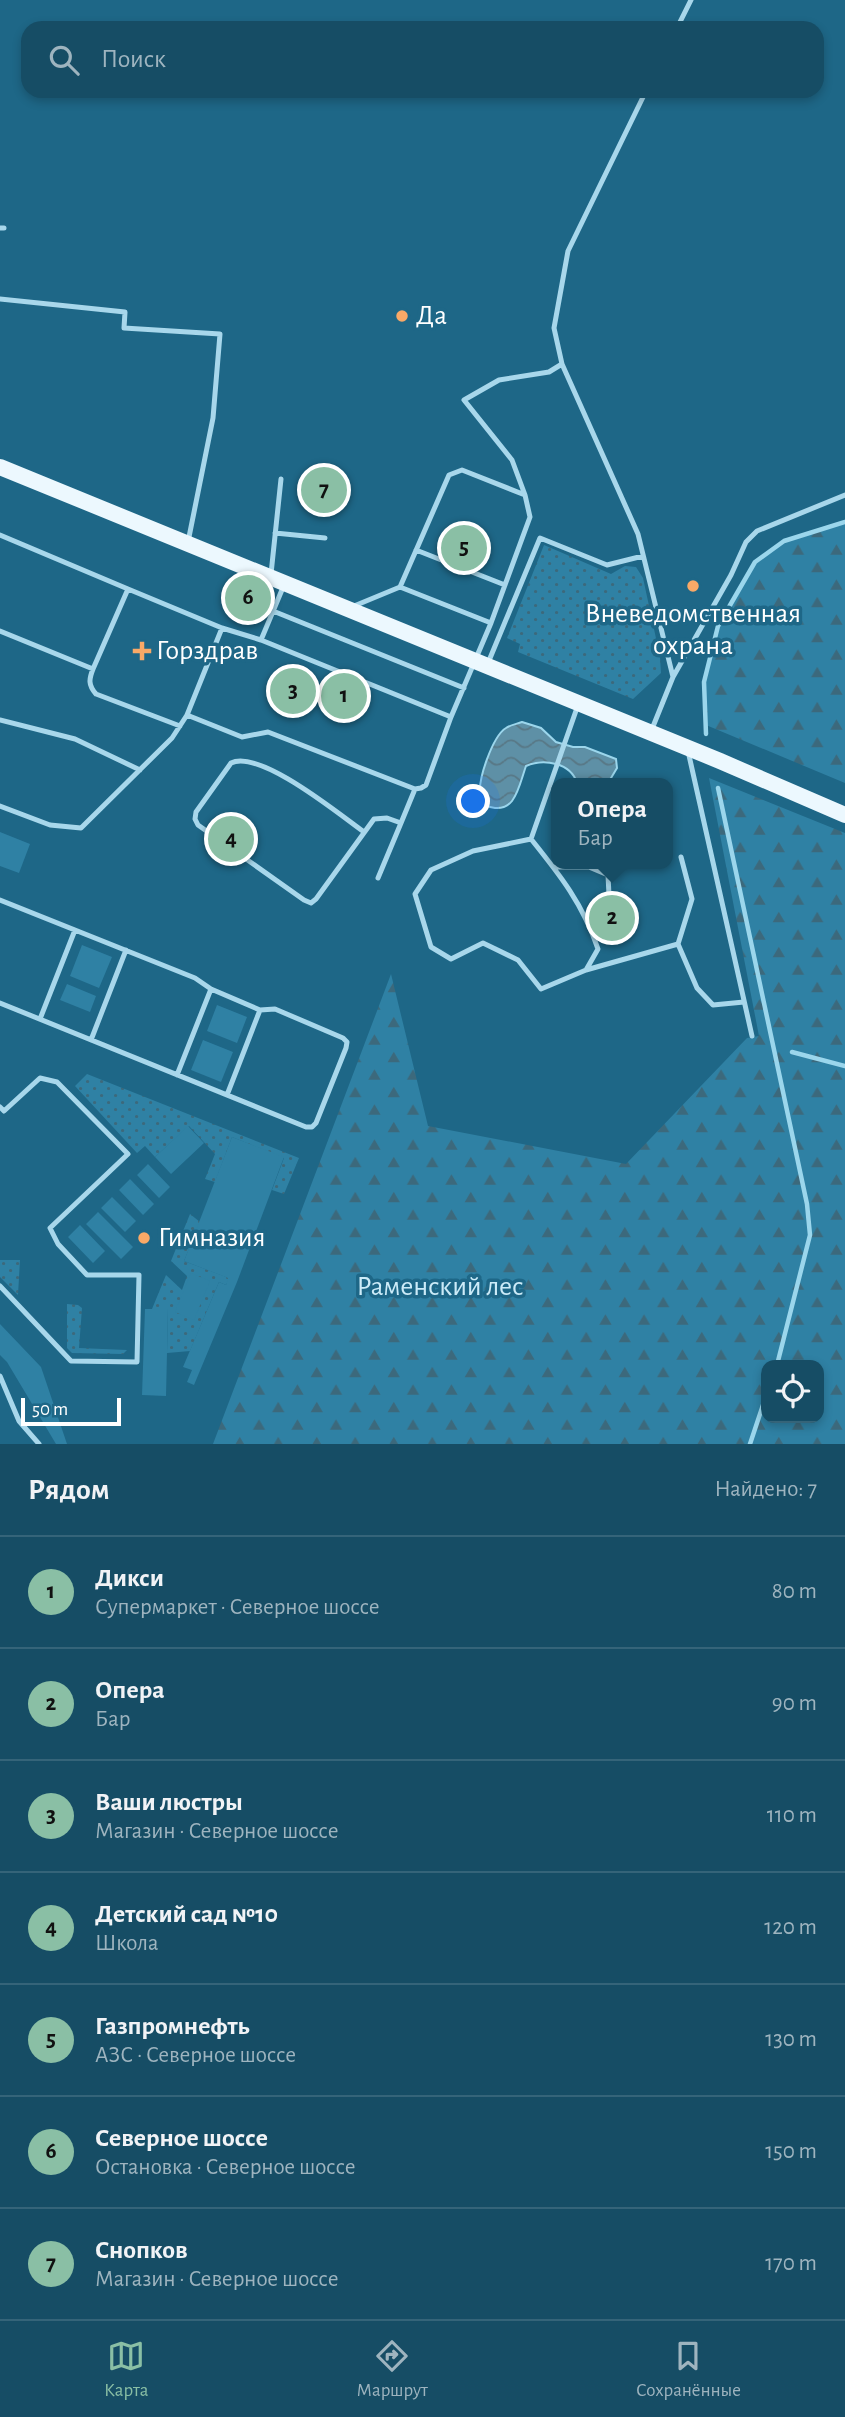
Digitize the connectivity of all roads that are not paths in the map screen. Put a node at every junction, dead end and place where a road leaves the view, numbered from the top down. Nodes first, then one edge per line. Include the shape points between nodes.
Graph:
1 (691, 0) edge
2 (680, 21) edge
3 (643, 98) edge
4 (0, 299) edge
5 (562, 364) junction
6 (0, 467) edge
7 (281, 478) dead end
8 (525, 495) junction
9 (845, 495) edge
10 (275, 533) junction
11 (0, 536) edge
12 (325, 538) dead end
13 (188, 543) junction
14 (415, 550) junction
15 (643, 556) junction
16 (278, 580) junction
17 (505, 585) junction
18 (400, 587) junction
19 (128, 589) junction
20 (348, 609) junction
21 (273, 611) junction
22 (491, 623) junction
23 (222, 628) junction
24 (0, 631) edge
25 (261, 640) junction
26 (481, 664) junction
27 (93, 669) junction
28 (673, 677) junction
29 (464, 688) junction
30 (579, 704) junction
31 (187, 715) junction
32 (451, 717) junction
33 (0, 720) edge
34 (180, 726) junction
35 (650, 732) junction
36 (688, 748) junction
37 (140, 770) junction
38 (552, 778) edge
39 (551, 781) edge
40 (415, 789) junction
41 (0, 806) edge
42 (845, 815) edge
43 (401, 823) junction
44 (364, 832) junction
45 (531, 839) junction
46 (681, 858) dead end
47 (551, 864) edge
48 (555, 869) edge
49 (593, 869) edge
50 (378, 878) dead end
51 (0, 900) edge
52 (75, 930) junction
53 (592, 930) junction
54 (678, 944) junction
55 (126, 950) junction
56 (586, 970) junction
57 (211, 989) junction
58 (744, 1002) junction
59 (0, 1003) edge
60 (260, 1010) junction
61 (40, 1019) junction
62 (752, 1036) dead end
63 (90, 1040) junction
64 (177, 1075) junction
65 (227, 1095) junction
66 (0, 1107) edge
67 (0, 1286) edge
68 (0, 1376) edge
69 (40, 1444) edge

1 - 2 lane
3 - 5 lane via 568,251 554,328
4 - 13 lane via 125,312 124,328 220,334 213,418
5 - 8 lane via 549,372 499,380 464,400 512,460
5 - 15 lane via 638,534
6 - 13 main road
7 - 10 lane
8 - 14 lane via 462,470 449,475
8 - 17 lane via 530,517
9 - 28 lane via 757,531 746,542
10 - 12 lane
10 - 16 lane
11 - 19 lane
13 - 16 main road
14 - 17 lane
14 - 18 lane
15 - 26 lane via 607,565 540,538
15 - 28 lane
16 - 20 main road
16 - 21 lane
17 - 22 lane
18 - 20 lane
18 - 22 lane
19 - 23 lane
19 - 27 lane
20 - 26 main road
21 - 25 lane
21 - 29 lane
22 - 26 lane
23 - 25 lane
23 - 31 lane
24 - 27 lane
25 - 32 lane
26 - 29 lane
26 - 30 main road
27 - 34 lane via 89,679 96,694
28 - 35 lane
29 - 32 lane
30 - 35 main road
30 - 38 lane
31 - 34 lane
31 - 40 lane via 242,737 268,732
32 - 40 lane via 426,785
33 - 37 lane via 75,739
34 - 37 lane
35 - 36 main road
36 - 42 main road
36 - 58 lane
37 - 41 lane via 81,828 50,825
39 - 45 lane
40 - 43 lane
43 - 44 lane via 374,819
43 - 50 lane
44 - 44 lane via 311,902 195,819 231,763 240,761 286,776
45 - 47 lane
45 - 56 lane via 473,851 431,870 415,894 431,947 452,959 483,943 518,960 541,989
46 - 54 lane via 692,898
48 - 53 lane via 572,890
49 - 53 lane via 608,876 609,895 594,913
51 - 52 lane
52 - 55 lane
52 - 61 lane
53 - 56 lane via 598,949
54 - 56 lane
54 - 58 lane via 697,988 713,1005
55 - 57 lane
55 - 63 lane
57 - 60 lane
57 - 64 lane
58 - 62 lane
59 - 61 lane
60 - 65 lane
60 - 65 lane via 275,1009 343,1038 346,1048 312,1127
61 - 63 lane
63 - 64 lane
64 - 65 lane
66 - 67 lane via 4,1111 40,1078 57,1082 128,1154 50,1228 58,1244 87,1275 139,1275 137,1362 71,1361
68 - 69 lane via 19,1420

